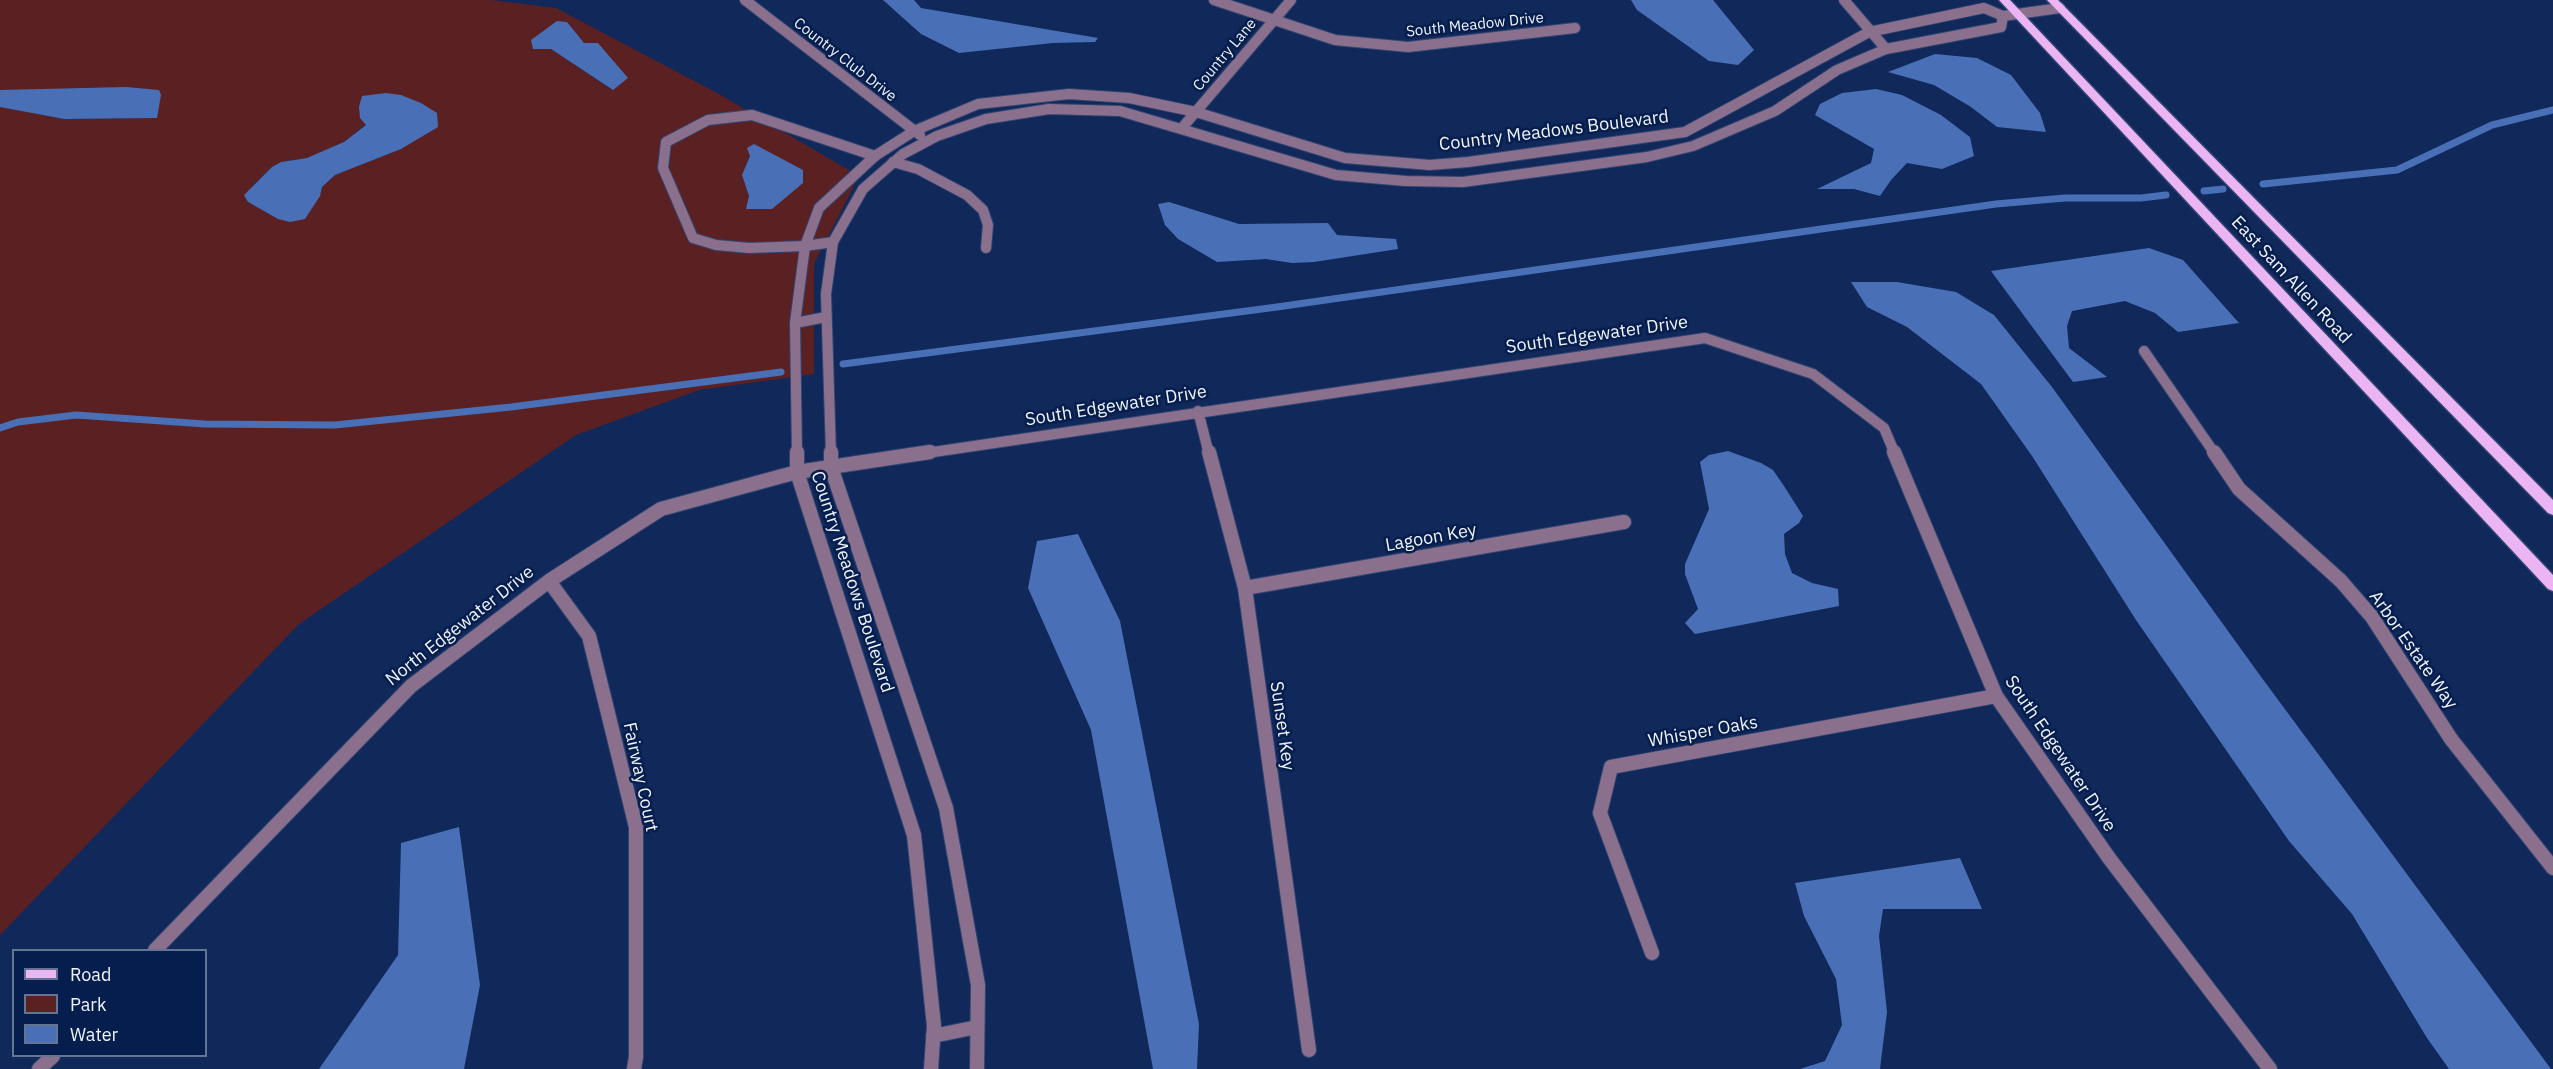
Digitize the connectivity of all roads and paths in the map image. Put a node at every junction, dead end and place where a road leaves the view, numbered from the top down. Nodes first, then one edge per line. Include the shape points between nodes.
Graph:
1 (745, 0) edge
2 (1214, 0) edge
3 (1291, 0) edge
4 (1844, 0) edge
5 (2004, 0) edge
6 (2056, 4) edge
7 (2010, 15) junction
8 (1274, 18) junction
9 (1923, 21) junction
10 (1575, 28) dead end
11 (1869, 32) junction
12 (1941, 37) junction
13 (1886, 49) junction
14 (1819, 60) junction
15 (1837, 70) junction
16 (1790, 76) junction
17 (1811, 88) junction
18 (1196, 112) junction
19 (1182, 128) junction
20 (914, 131) junction
21 (928, 141) junction
22 (1548, 151) junction
23 (875, 156) junction
24 (893, 162) junction
25 (1556, 169) junction
26 (833, 242) junction
27 (805, 246) junction
28 (986, 248) dead end
29 (826, 317) junction
30 (795, 323) junction
31 (2144, 351) dead end
32 (1198, 411) junction
33 (831, 467) junction
34 (797, 472) junction
35 (2553, 509) edge
36 (1624, 522) dead end
37 (549, 581) junction
38 (2553, 585) edge
39 (1245, 588) junction
40 (1996, 696) junction
41 (2553, 868) edge
42 (157, 949) edge
43 (1652, 953) dead end
44 (977, 1027) junction
45 (933, 1036) junction
46 (1310, 1050) dead end
47 (52, 1057) edge
48 (39, 1069) edge
49 (634, 1069) edge
50 (931, 1069) edge
51 (977, 1069) edge
52 (2270, 1069) edge

1 - 20 street, Country Club Drive
2 - 8 street, South Meadow Drive
3 - 8 street, Country Lane
4 - 11 street
5 - 7 main road, East Sam Allen Road
6 - 7 street, Country Meadows Boulevard
6 - 35 main road
7 - 9 street, Country Meadows Boulevard via 1984,8
7 - 12 street, Country Meadows Boulevard via 2001,27
7 - 38 main road, East Sam Allen Road
8 - 10 street, South Meadow Drive via 1335,40 1408,47
8 - 18 street, Country Lane
9 - 11 street, Country Meadows Boulevard
9 - 12 street
11 - 13 street
11 - 14 street, Country Meadows Boulevard
12 - 13 street, Country Meadows Boulevard
13 - 15 street, Country Meadows Boulevard
14 - 15 street
14 - 16 street, Country Meadows Boulevard
15 - 17 street, Country Meadows Boulevard
16 - 17 street
16 - 22 street, Country Meadows Boulevard via 1685,132
17 - 25 street, Country Meadows Boulevard via 1775,111 1693,146 1647,157
18 - 19 street, Country Lane
18 - 20 street, Country Meadows Boulevard via 1129,98 1069,94 978,104
18 - 22 street, Country Meadows Boulevard via 1345,158 1430,165
19 - 21 street, Country Meadows Boulevard via 1120,111 1049,109 986,119
19 - 25 street, Country Meadows Boulevard via 1336,176 1463,182
20 - 21 street, Country Club Drive
20 - 23 street, Country Meadows Boulevard
21 - 24 street, Country Meadows Boulevard
22 - 25 street
23 - 24 street
23 - 27 street, Country Meadows Boulevard via 819,208
23 - 27 street via 752,115 708,120 666,142 663,168 693,238 749,248
24 - 26 street, Country Meadows Boulevard via 862,189
24 - 28 street via 918,169 975,202 983,210 988,225
26 - 27 street
26 - 29 street, Country Meadows Boulevard
27 - 30 street, Country Meadows Boulevard
29 - 30 street
29 - 33 street, Country Meadows Boulevard
30 - 34 street, Country Meadows Boulevard
31 - 41 street, Arbor Estate Way via 2239,489 2341,581 2372,617 2451,739
32 - 33 street, South Edgewater Drive
32 - 39 street, Sunset Key
32 - 40 street, South Edgewater Drive via 1705,338 1813,374 1884,428
33 - 34 street, South Edgewater Drive
33 - 44 street, Country Meadows Boulevard via 946,808 978,985
34 - 37 street, North Edgewater Drive via 661,509
34 - 45 street, Country Meadows Boulevard via 914,835
36 - 39 street, Lagoon Key
37 - 42 street, North Edgewater Drive via 411,686
37 - 49 street, Fairway Court via 590,636 636,827
39 - 46 street, Sunset Key
40 - 43 street, Whisper Oaks via 1611,767 1600,813
40 - 52 street, South Edgewater Drive via 2109,858
44 - 45 street
44 - 51 street, Country Meadows Boulevard
45 - 50 street, Country Meadows Boulevard
47 - 48 street

